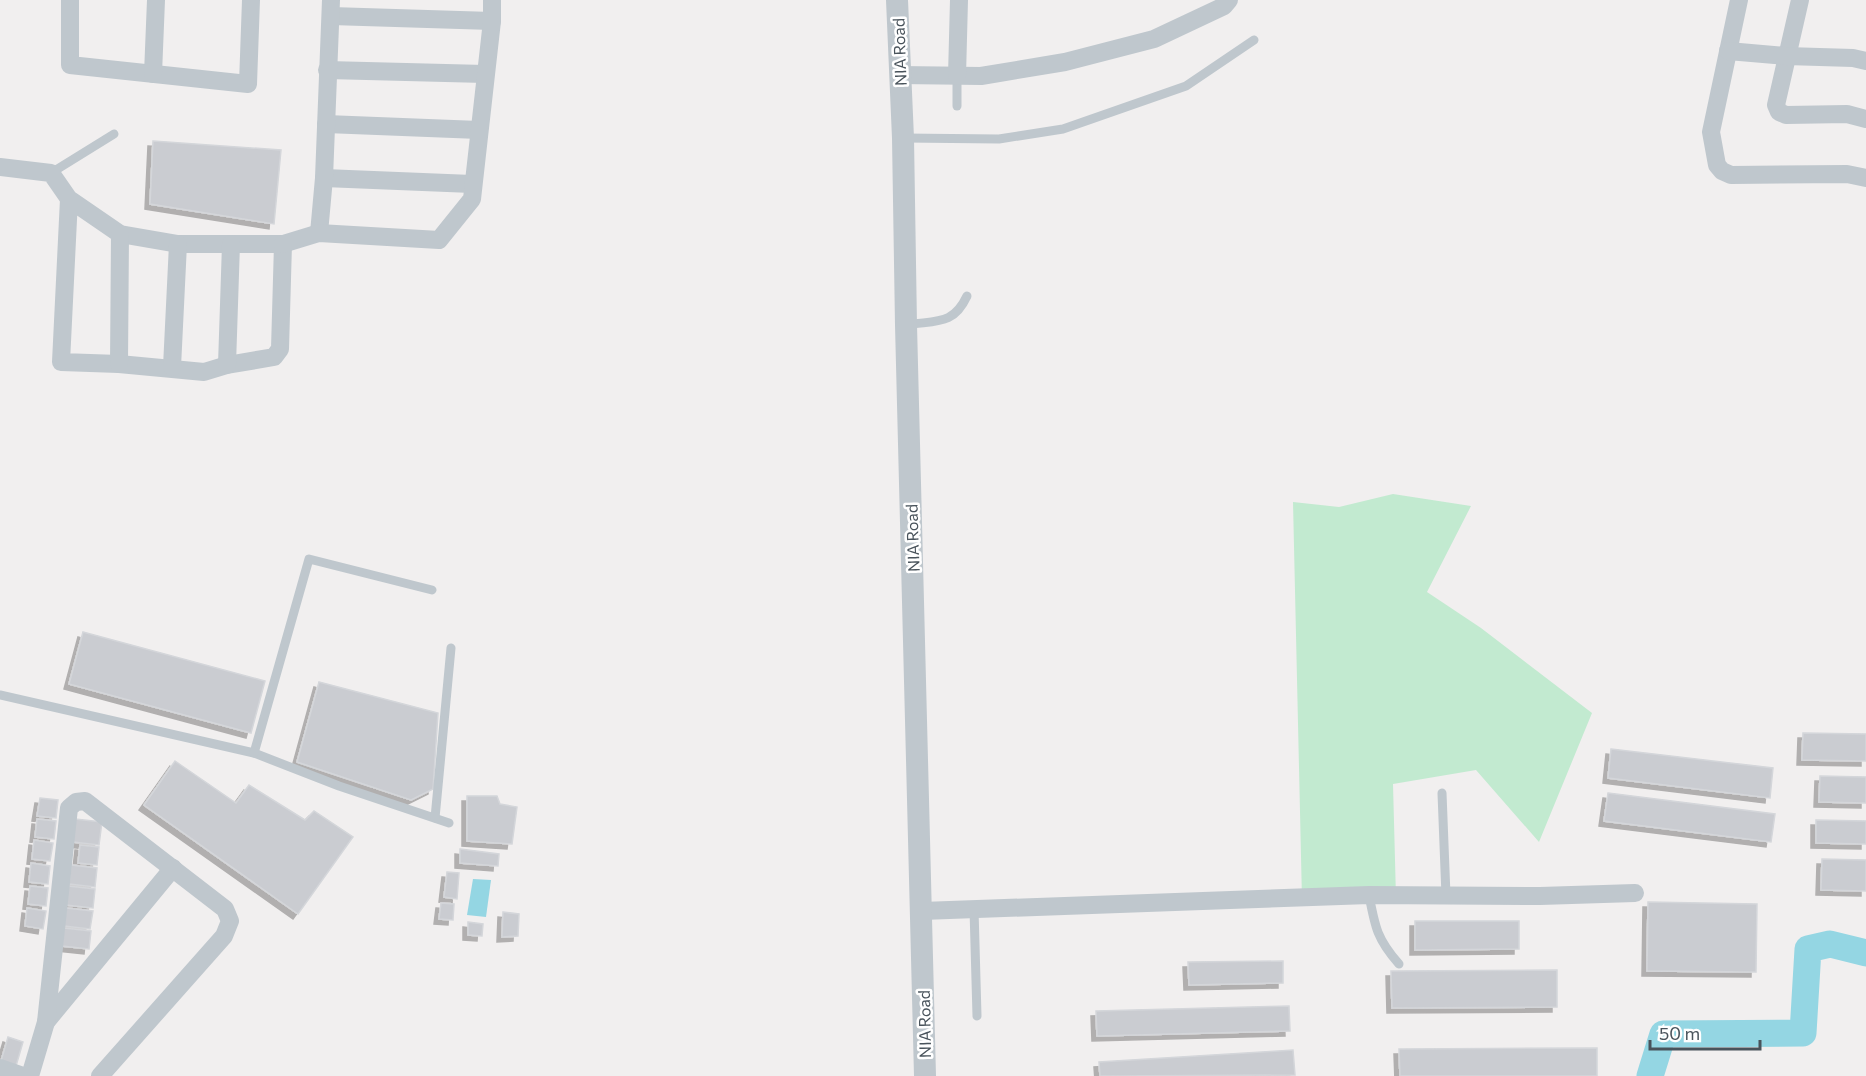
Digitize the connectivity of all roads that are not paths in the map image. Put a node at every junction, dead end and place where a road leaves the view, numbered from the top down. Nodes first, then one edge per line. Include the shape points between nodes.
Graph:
1 (70, 0) edge
2 (156, 0) edge
3 (251, 0) edge
4 (492, 0) edge
5 (897, 0) edge
6 (1228, 0) edge
7 (1739, 0) edge
8 (1800, 0) edge
9 (963, 1) edge
10 (331, 8) edge
11 (492, 21) junction
12 (1254, 40) dead end
13 (1728, 51) junction
14 (1786, 56) junction
15 (1866, 61) edge
16 (327, 70) junction
17 (153, 74) junction
18 (485, 74) junction
19 (899, 75) junction
20 (957, 76) junction
21 (957, 106) dead end
22 (1866, 119) edge
23 (326, 124) junction
24 (479, 130) junction
25 (114, 134) dead end
26 (903, 138) junction
27 (0, 167) edge
28 (51, 173) junction
29 (324, 178) junction
30 (1866, 178) edge
31 (472, 184) junction
32 (69, 199) junction
33 (120, 234) junction
34 (319, 234) junction
35 (178, 244) junction
36 (231, 244) junction
37 (283, 244) junction
38 (967, 296) dead end
39 (906, 324) junction
40 (119, 364) junction
41 (227, 365) junction
42 (172, 368) junction
43 (432, 590) dead end
44 (451, 648) dead end
45 (0, 695) edge
46 (254, 753) junction
47 (1442, 793) dead end
48 (435, 818) junction
49 (449, 823) dead end
50 (173, 868) junction
51 (1635, 893) dead end
52 (1369, 895) junction
53 (1446, 896) junction
54 (974, 909) junction
55 (922, 911) junction
56 (1399, 963) dead end
57 (978, 1016) dead end
58 (46, 1022) junction
59 (0, 1068) edge
60 (23, 1076) edge
61 (30, 1076) edge
62 (100, 1076) edge
63 (925, 1076) edge

1 - 17 street via 70,65
2 - 17 street
3 - 17 street via 248,84
4 - 11 street
5 - 19 street, NIA Road
6 - 20 street via 1224,6 1154,39 1065,62 981,76
7 - 13 street
8 - 14 street
9 - 20 street
10 - 11 street
10 - 16 street
11 - 18 street
12 - 26 lane via 1186,87 1063,129 999,139
13 - 14 street
13 - 30 street via 1711,132 1717,165 1722,171 1731,175 1847,174
14 - 15 street
14 - 22 street via 1776,105 1779,112 1848,114
16 - 18 street
16 - 23 street
18 - 24 street
19 - 20 street
19 - 26 street, NIA Road
20 - 21 lane
23 - 24 street
23 - 29 street
24 - 31 street
25 - 28 lane
26 - 39 street, NIA Road
27 - 28 street
28 - 32 street
29 - 31 street
29 - 34 street
31 - 34 street via 472,199 439,240
32 - 33 street
32 - 40 street via 61,362
33 - 35 street
33 - 40 street
34 - 37 street
35 - 36 street
35 - 42 street
36 - 37 street
36 - 41 street
37 - 41 street via 280,350 274,357
38 - 39 lane via 961,309 950,318
39 - 55 street, NIA Road
40 - 42 street
41 - 42 street via 204,372
43 - 46 lane via 309,559
44 - 48 lane
45 - 46 lane
46 - 48 lane
47 - 53 lane
48 - 49 lane
50 - 58 street
50 - 58 street via 85,801 69,808
50 - 62 street via 225,909 230,921 224,936
51 - 53 street
52 - 53 street
52 - 54 street
52 - 56 lane via 1375,929
54 - 55 street
54 - 57 lane
55 - 63 street, NIA Road
58 - 61 street
59 - 60 street

